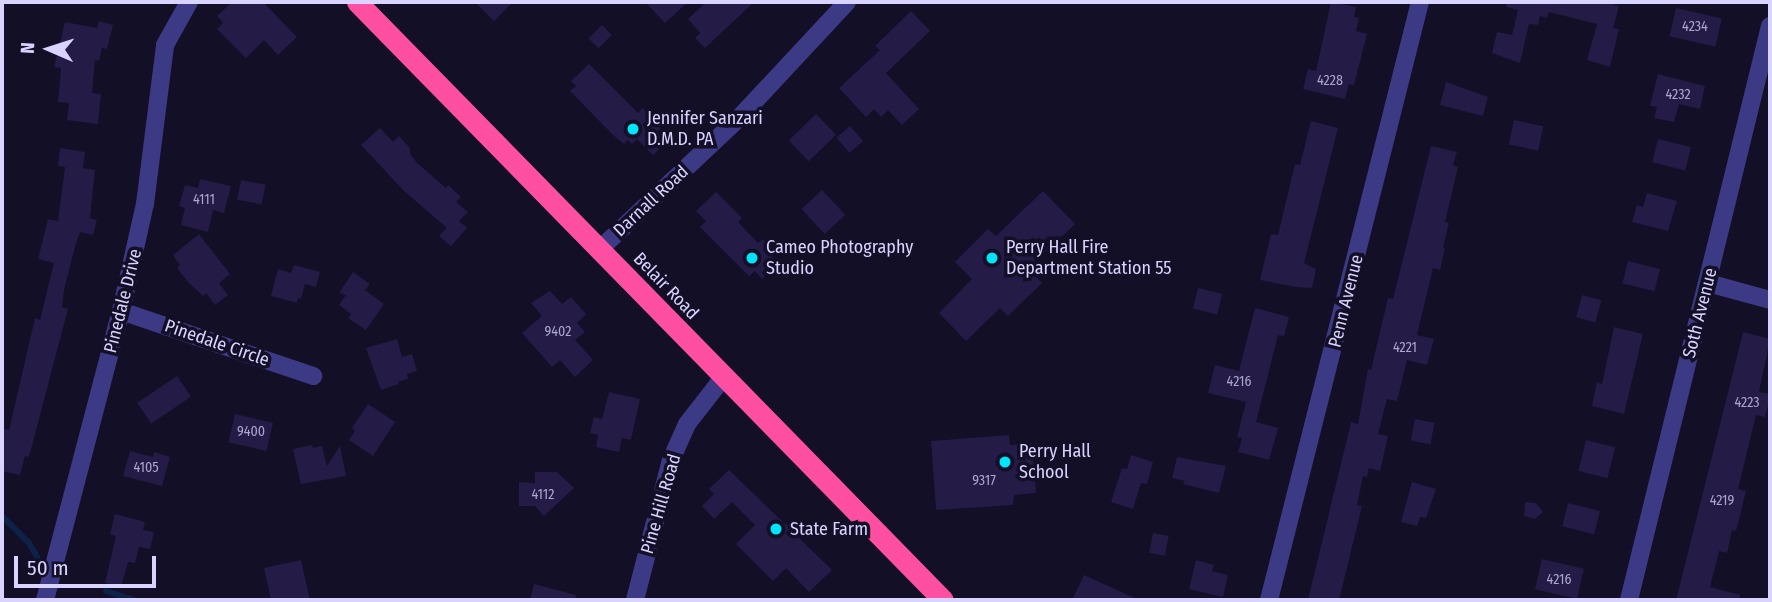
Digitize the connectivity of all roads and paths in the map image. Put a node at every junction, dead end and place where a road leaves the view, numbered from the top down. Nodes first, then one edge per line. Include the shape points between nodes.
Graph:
1 (189, 2) edge
2 (358, 2) edge
3 (847, 2) edge
4 (1420, 2) edge
5 (1770, 26) edge
6 (600, 249) junction
7 (1707, 283) junction
8 (1770, 300) edge
9 (121, 311) junction
10 (313, 376) dead end
11 (723, 378) junction
12 (45, 600) edge
13 (635, 600) edge
14 (943, 600) edge
15 (1269, 600) edge
16 (1629, 600) edge

1 - 9 street, Pinedale Drive via 165,46 160,66 145,204
2 - 6 highway, Belair Road
3 - 6 street, Darnall Road via 739,118
4 - 15 street, Penn Avenue
5 - 7 street, Soth Avenue
6 - 11 highway, Belair Road
7 - 8 street
7 - 16 street, Soth Avenue
9 - 10 street, Pinedale Circle
9 - 12 street, Pinedale Drive
11 - 13 street, Pine Hill Road via 687,424 671,460
11 - 14 highway, Belair Road

